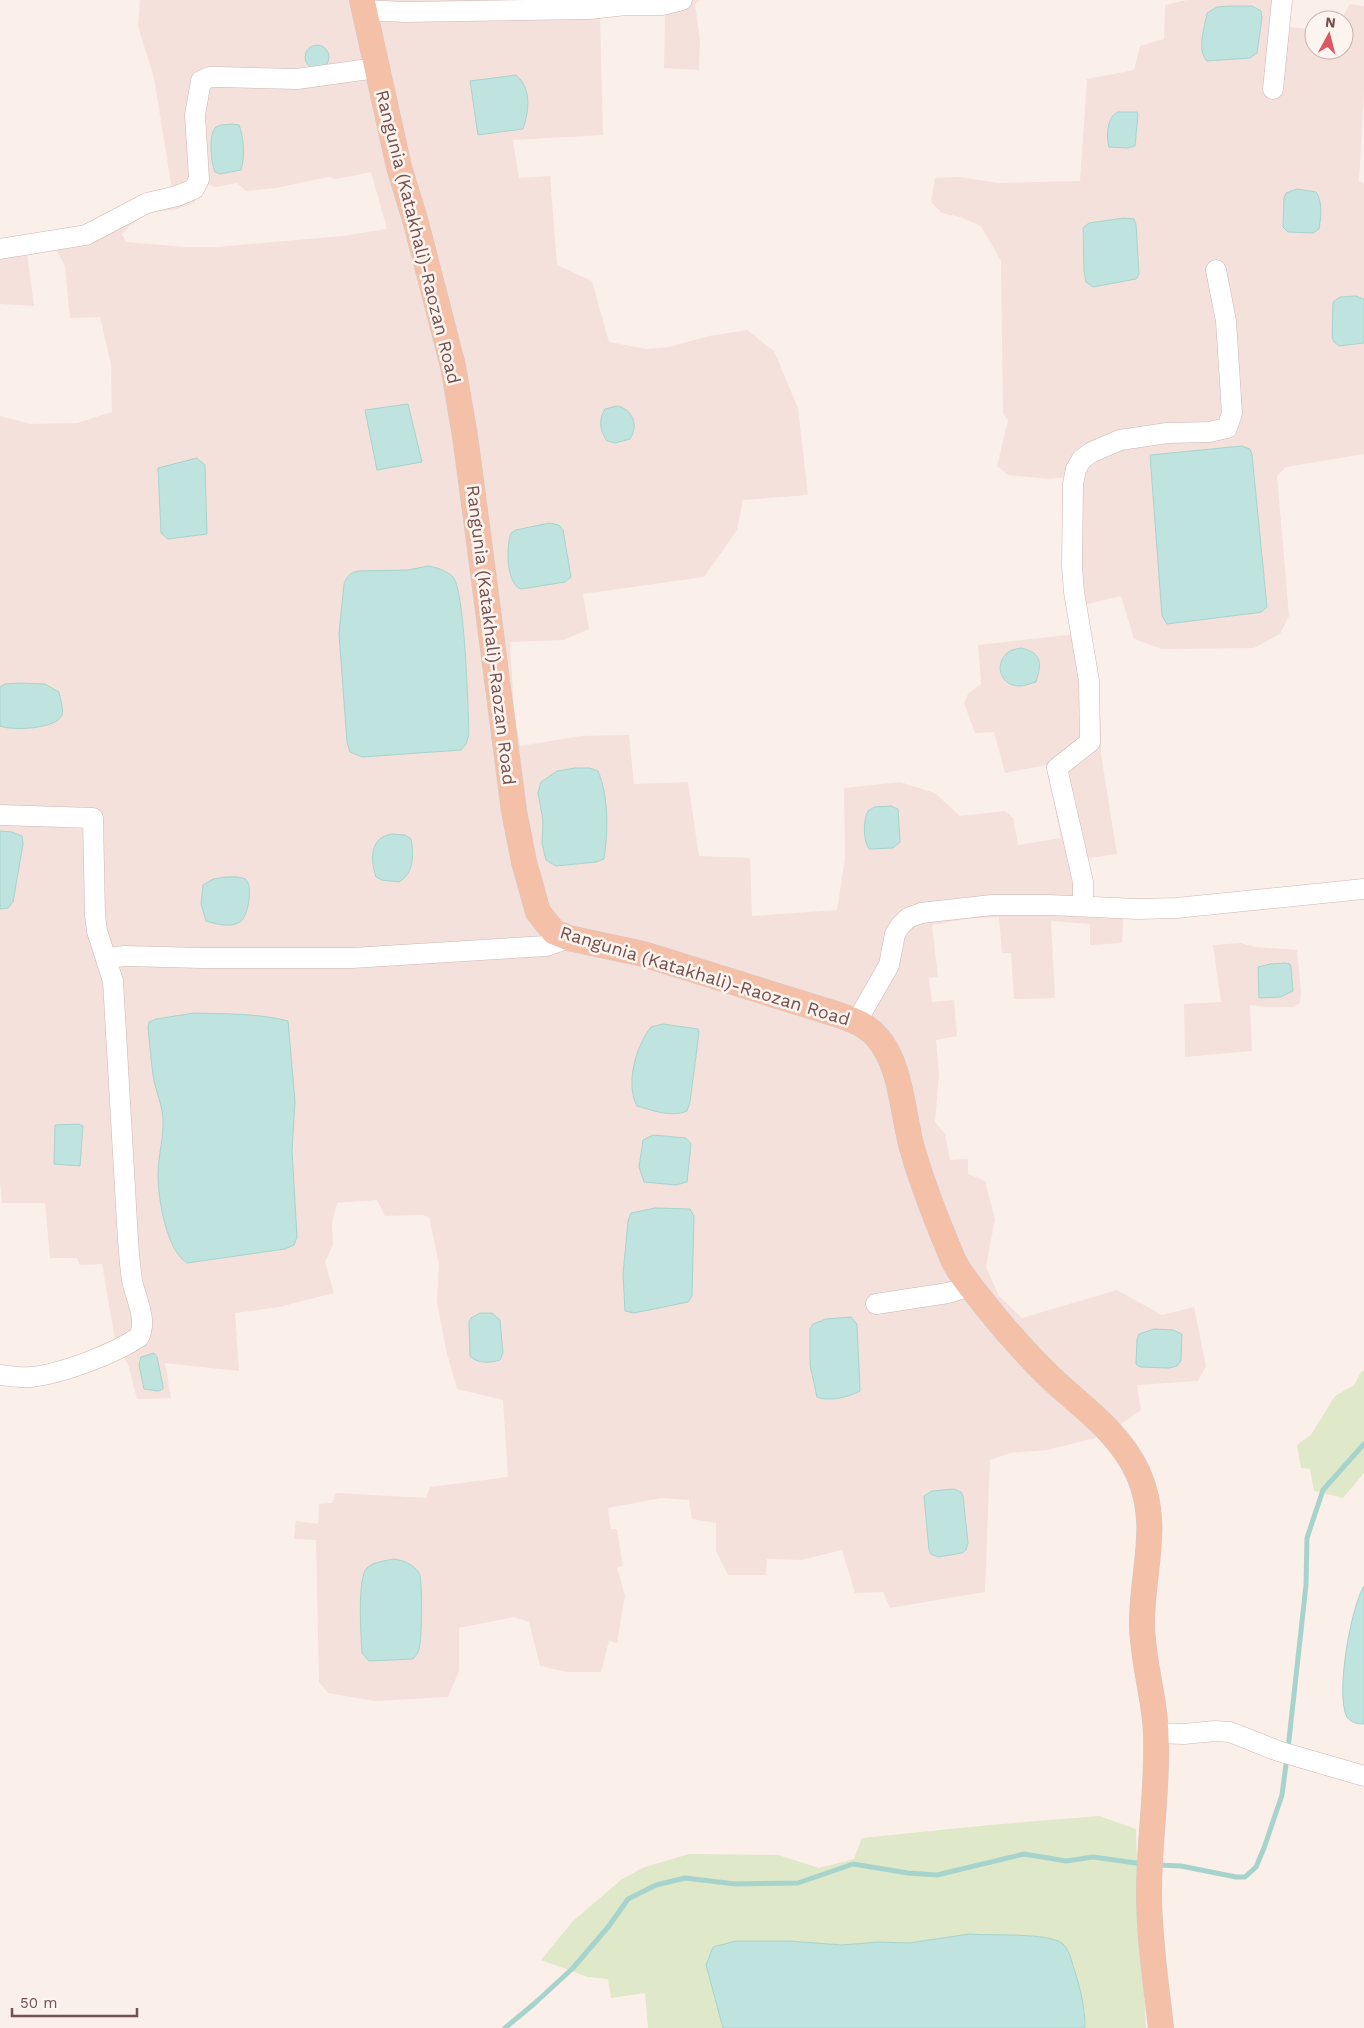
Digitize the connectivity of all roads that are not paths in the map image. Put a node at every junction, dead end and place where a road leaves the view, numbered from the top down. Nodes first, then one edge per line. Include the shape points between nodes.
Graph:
1 (682, 0) edge
2 (1282, 0) edge
3 (363, 5) edge
4 (376, 68) junction
5 (1273, 89) dead end
6 (0, 249) edge
7 (1216, 270) dead end
8 (0, 815) edge
9 (1364, 889) edge
10 (1081, 906) junction
11 (569, 938) junction
12 (107, 958) junction
13 (857, 1021) junction
14 (970, 1286) junction
15 (876, 1304) dead end
16 (0, 1375) edge
17 (1156, 1733) junction
18 (1364, 1776) edge
19 (1161, 2028) edge

1 - 3 street via 662,5 589,9 404,12
2 - 5 street
3 - 4 main road, Rangunia (Katakhali)-Raozan Road
4 - 6 street via 297,79 210,77 201,81 195,114 199,179 194,189 147,203 86,235
4 - 11 main road, Rangunia (Katakhali)-Raozan Road via 453,366 509,778 524,862 538,912 554,932
7 - 10 street via 1226,321 1232,413 1227,428 1120,440 1092,452 1076,469 1072,567 1089,681 1090,742 1057,768 1083,882
8 - 12 street via 94,818 94,915
9 - 10 street via 1176,908 1138,910
10 - 13 street via 992,905 908,918 895,934 883,979
11 - 12 street via 546,946 381,956
11 - 13 main road, Rangunia (Katakhali)-Raozan Road via 643,954
12 - 16 street via 113,981 132,1282 142,1333 115,1352 45,1375
13 - 14 main road, Rangunia (Katakhali)-Raozan Road via 870,1029 886,1050 895,1072 926,1196 956,1266
14 - 15 street via 948,1294
14 - 17 main road, Rangunia (Katakhali)-Raozan Road via 1016,1343 1106,1428 1137,1471 1150,1514 1151,1537 1142,1600 1142,1625
17 - 18 street via 1230,1732 1278,1751
17 - 19 main road, Rangunia (Katakhali)-Raozan Road via 1150,1876 1151,1932

